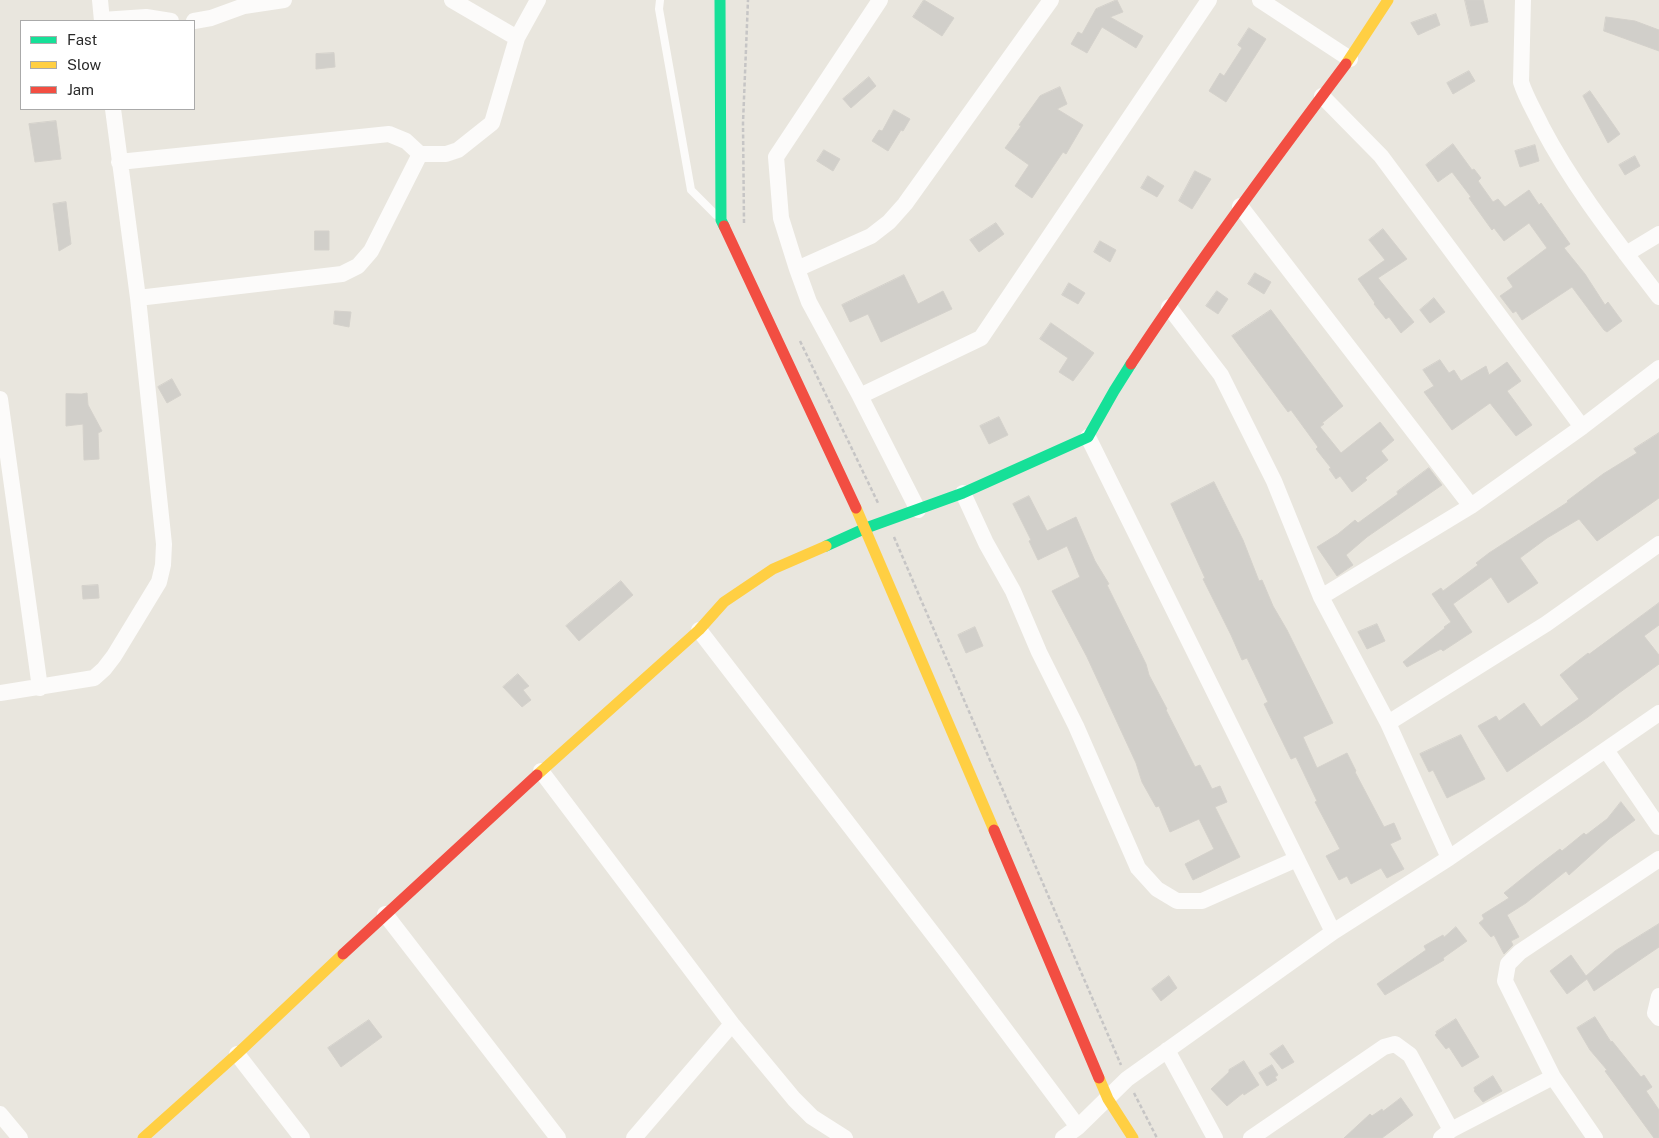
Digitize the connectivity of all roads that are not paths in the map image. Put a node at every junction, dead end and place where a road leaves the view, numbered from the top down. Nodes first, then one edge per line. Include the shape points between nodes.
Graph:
1 (100, 0) edge
2 (284, 0) edge
3 (452, 0) edge
4 (538, 0) edge
5 (660, 0) edge
6 (720, 0) edge
7 (880, 0) edge
8 (1051, 0) edge
9 (1210, 0) edge
10 (1260, 0) edge
11 (1388, 0) edge
12 (1523, 0) edge
13 (102, 20) edge
14 (113, 20) edge
15 (165, 20) edge
16 (195, 21) edge
17 (516, 38) junction
18 (1350, 59) junction
19 (1322, 96) junction
20 (112, 110) edge
21 (420, 154) junction
22 (119, 162) junction
23 (1240, 206) junction
24 (721, 220) junction
25 (1659, 234) edge
26 (1626, 254) junction
27 (797, 269) junction
28 (1659, 297) edge
29 (138, 298) junction
30 (1169, 308) junction
31 (1659, 368) edge
32 (860, 396) junction
33 (0, 399) edge
34 (1582, 428) junction
35 (1088, 437) junction
36 (963, 493) junction
37 (1471, 506) junction
38 (918, 510) junction
39 (866, 528) junction
40 (1659, 544) edge
41 (1321, 597) junction
42 (699, 630) junction
43 (40, 688) junction
44 (0, 693) edge
45 (1659, 713) edge
46 (1388, 723) junction
47 (1606, 750) junction
48 (541, 771) junction
49 (1659, 827) edge
50 (1449, 858) junction
51 (1659, 859) edge
52 (1297, 860) junction
53 (385, 914) junction
54 (1333, 932) junction
55 (1659, 996) edge
56 (1659, 1018) edge
57 (732, 1024) junction
58 (1167, 1050) junction
59 (237, 1054) junction
60 (1553, 1077) junction
61 (1108, 1099) junction
62 (0, 1114) edge
63 (1078, 1127) junction
64 (1446, 1134) edge
65 (20, 1138) edge
66 (143, 1138) edge
67 (302, 1138) edge
68 (558, 1138) edge
69 (634, 1138) edge
70 (845, 1138) edge
71 (1063, 1138) edge
72 (1133, 1138) edge
73 (1215, 1138) edge
74 (1251, 1138) edge
75 (1595, 1138) edge

1 - 13 street
2 - 16 street via 244,6
3 - 17 street
4 - 17 street
5 - 24 lane via 691,190
6 - 24 street
7 - 27 street via 776,157 781,218
8 - 27 street via 889,222 871,236
9 - 32 street via 981,338
10 - 18 street
11 - 18 street
12 - 26 street via 1521,82 1525,94 1559,158
14 - 15 street via 146,17
17 - 21 street via 492,123 458,150 446,154
18 - 19 street
19 - 23 street
19 - 34 street via 1381,156
20 - 22 street
21 - 22 street via 406,141 388,134
21 - 29 street via 371,251 358,266 342,274
22 - 29 street
23 - 30 street
23 - 37 street
24 - 39 street
25 - 26 street
26 - 28 street
27 - 32 street via 809,302
29 - 43 street via 164,544 159,582 114,656 94,678
30 - 35 street
30 - 41 street via 1221,375 1274,481
31 - 34 street
32 - 38 street
33 - 43 street
34 - 37 street
35 - 36 street
35 - 52 street
36 - 38 street
36 - 52 street via 1144,875 1157,889 1176,901 1202,901
37 - 41 street
38 - 39 street
39 - 42 street via 774,570 724,602
39 - 61 street
40 - 46 street via 1546,624
41 - 46 street
42 - 48 street
42 - 63 street
43 - 44 street
45 - 47 street
46 - 50 street
47 - 49 street
47 - 50 street
48 - 53 street
48 - 57 street
50 - 54 street
51 - 60 street via 1520,952 1508,964 1505,981
52 - 54 street
53 - 59 street
53 - 68 street
54 - 58 street
55 - 56 street via 1656,1013
57 - 69 street
57 - 70 street via 794,1099 812,1117
58 - 61 street via 1127,1079
58 - 73 street
59 - 66 street
59 - 67 street
60 - 64 street
60 - 75 street
61 - 63 street
61 - 72 street
62 - 65 street
63 - 71 street
64 - 74 street via 1410,1055 1395,1044 1384,1047

